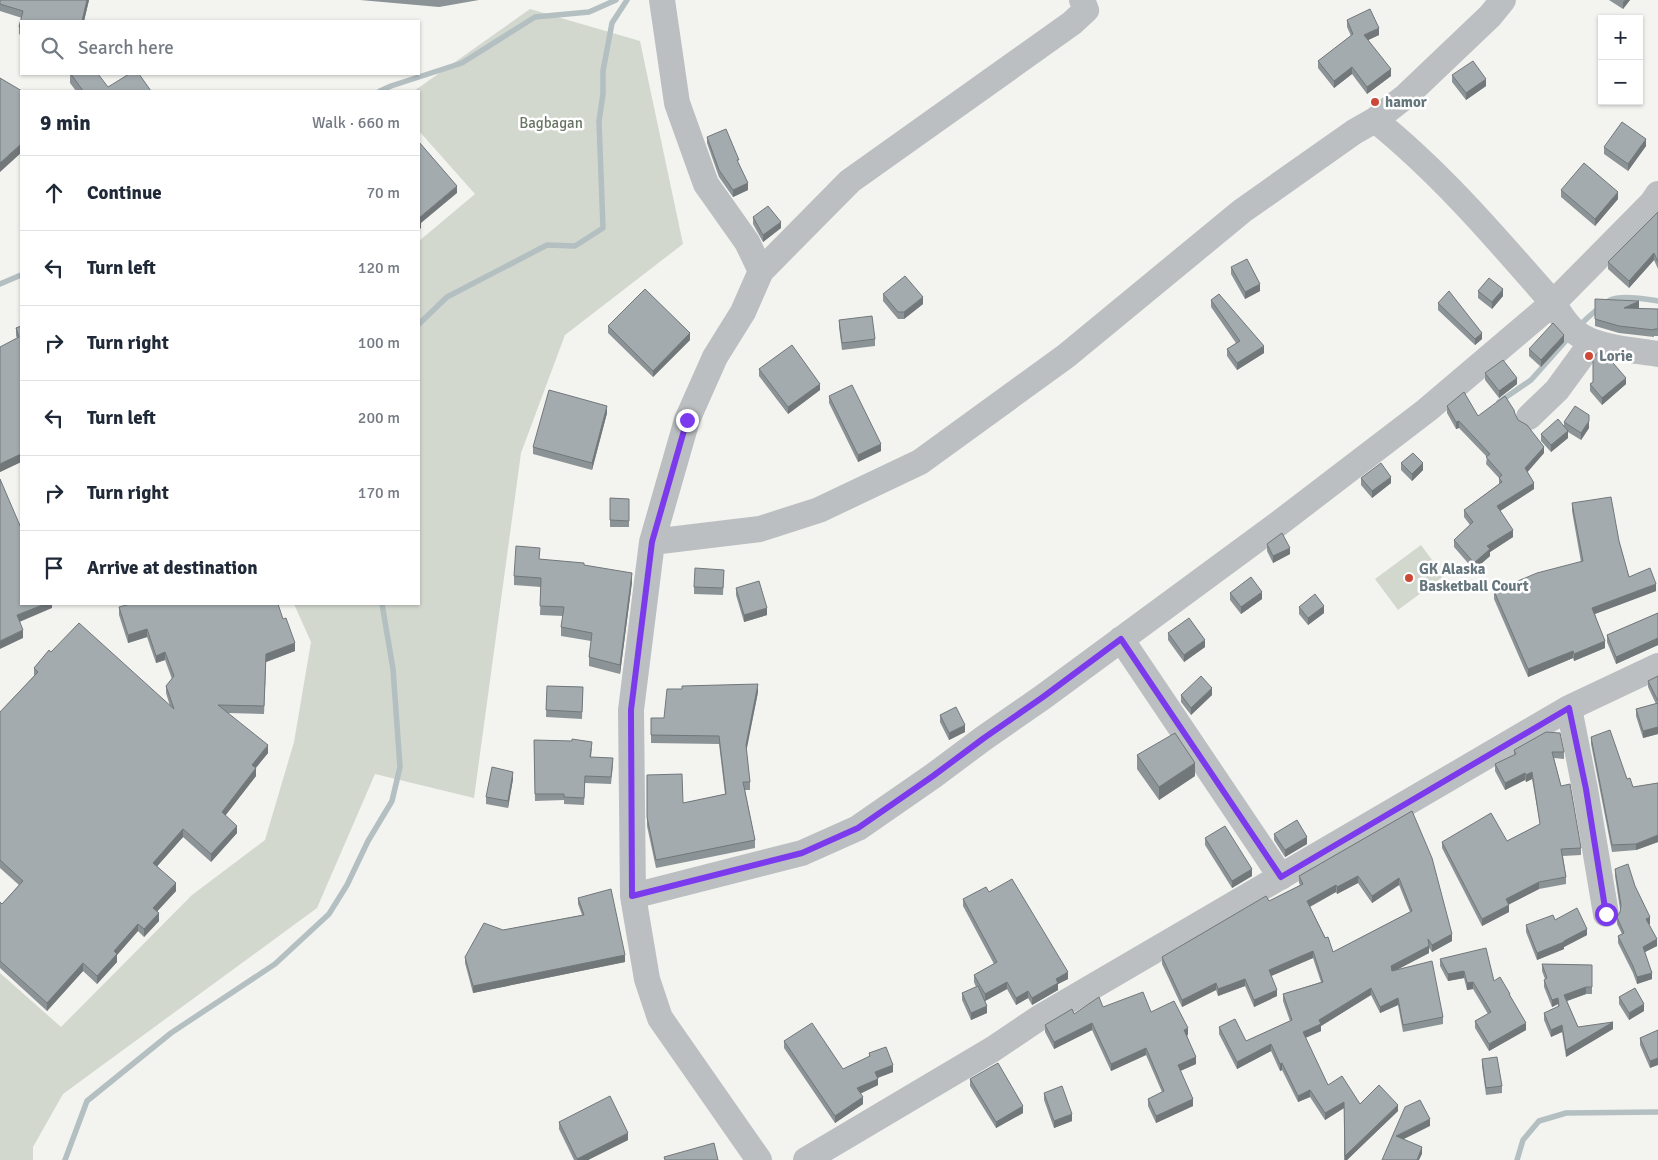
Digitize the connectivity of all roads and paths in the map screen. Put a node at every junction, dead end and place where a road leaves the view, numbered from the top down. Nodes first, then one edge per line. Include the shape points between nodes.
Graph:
1 (1082, 0) edge
2 (1503, 0) edge
3 (665, 12) edge
4 (1376, 120) junction
5 (1656, 202) edge
6 (761, 271) junction
7 (1553, 303) junction
8 (1580, 334) junction
9 (1658, 354) edge
10 (1529, 417) dead end
11 (652, 542) junction
12 (1121, 639) junction
13 (1658, 666) edge
14 (1569, 708) junction
15 (1281, 877) junction
16 (632, 896) junction
17 (1606, 914) dead end
18 (760, 1160) edge
19 (806, 1160) edge

1 - 6 street via 1086,10 1072,22 850,181
2 - 4 street via 1406,96
3 - 6 street via 677,103 706,184 747,242
4 - 7 street via 1461,200
4 - 11 street via 1354,132 1242,212 1066,356 920,462 819,510 760,529
5 - 7 street
6 - 11 street via 743,312 715,357 687,420
7 - 8 street
7 - 12 street via 1427,410
8 - 9 street
8 - 10 street via 1557,390
11 - 16 street via 631,710
12 - 15 street
12 - 16 street via 858,828 802,853
13 - 14 street
14 - 15 street
14 - 17 street
15 - 19 street via 1039,1018 993,1049
16 - 18 street via 647,980 660,1018

